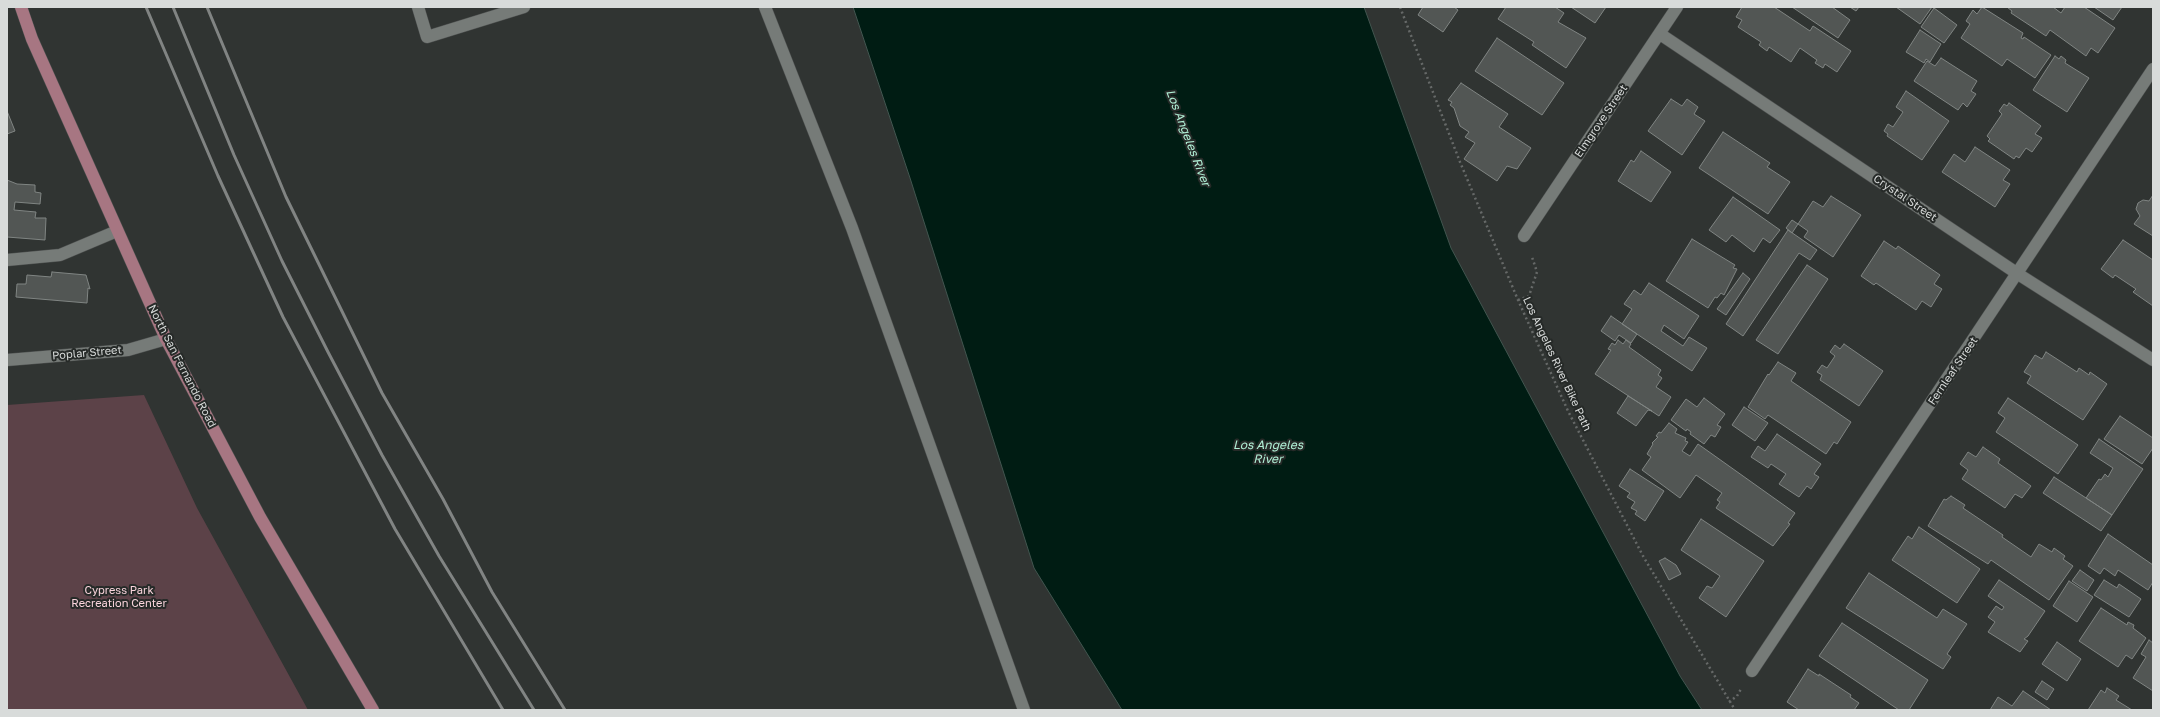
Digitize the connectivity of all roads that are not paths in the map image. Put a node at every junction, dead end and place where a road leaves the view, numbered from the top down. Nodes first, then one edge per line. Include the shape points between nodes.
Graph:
1 (21, 7) edge
2 (418, 7) edge
3 (524, 7) edge
4 (765, 7) edge
5 (1677, 7) edge
6 (1660, 34) junction
7 (2153, 69) edge
8 (117, 231) junction
9 (1524, 236) road end
10 (7, 260) edge
11 (2018, 274) junction
12 (166, 339) junction
13 (7, 360) edge
14 (2153, 360) edge
15 (1752, 672) dead end
16 (373, 710) edge
17 (1024, 710) edge

1 - 8 main road, North San Fernando Road via 32,39
2 - 3 street via 427,37
4 - 17 street via 852,228
5 - 6 street, Elmgrove Street
6 - 9 street, Elmgrove Street
6 - 11 street, Crystal Street
7 - 11 street, Fernleaf Street
8 - 10 street via 60,255
8 - 12 main road, North San Fernando Road
11 - 14 street, Crystal Street
11 - 15 street, Fernleaf Street
12 - 13 street, Poplar Street via 128,350
12 - 16 main road, North San Fernando Road via 260,517

